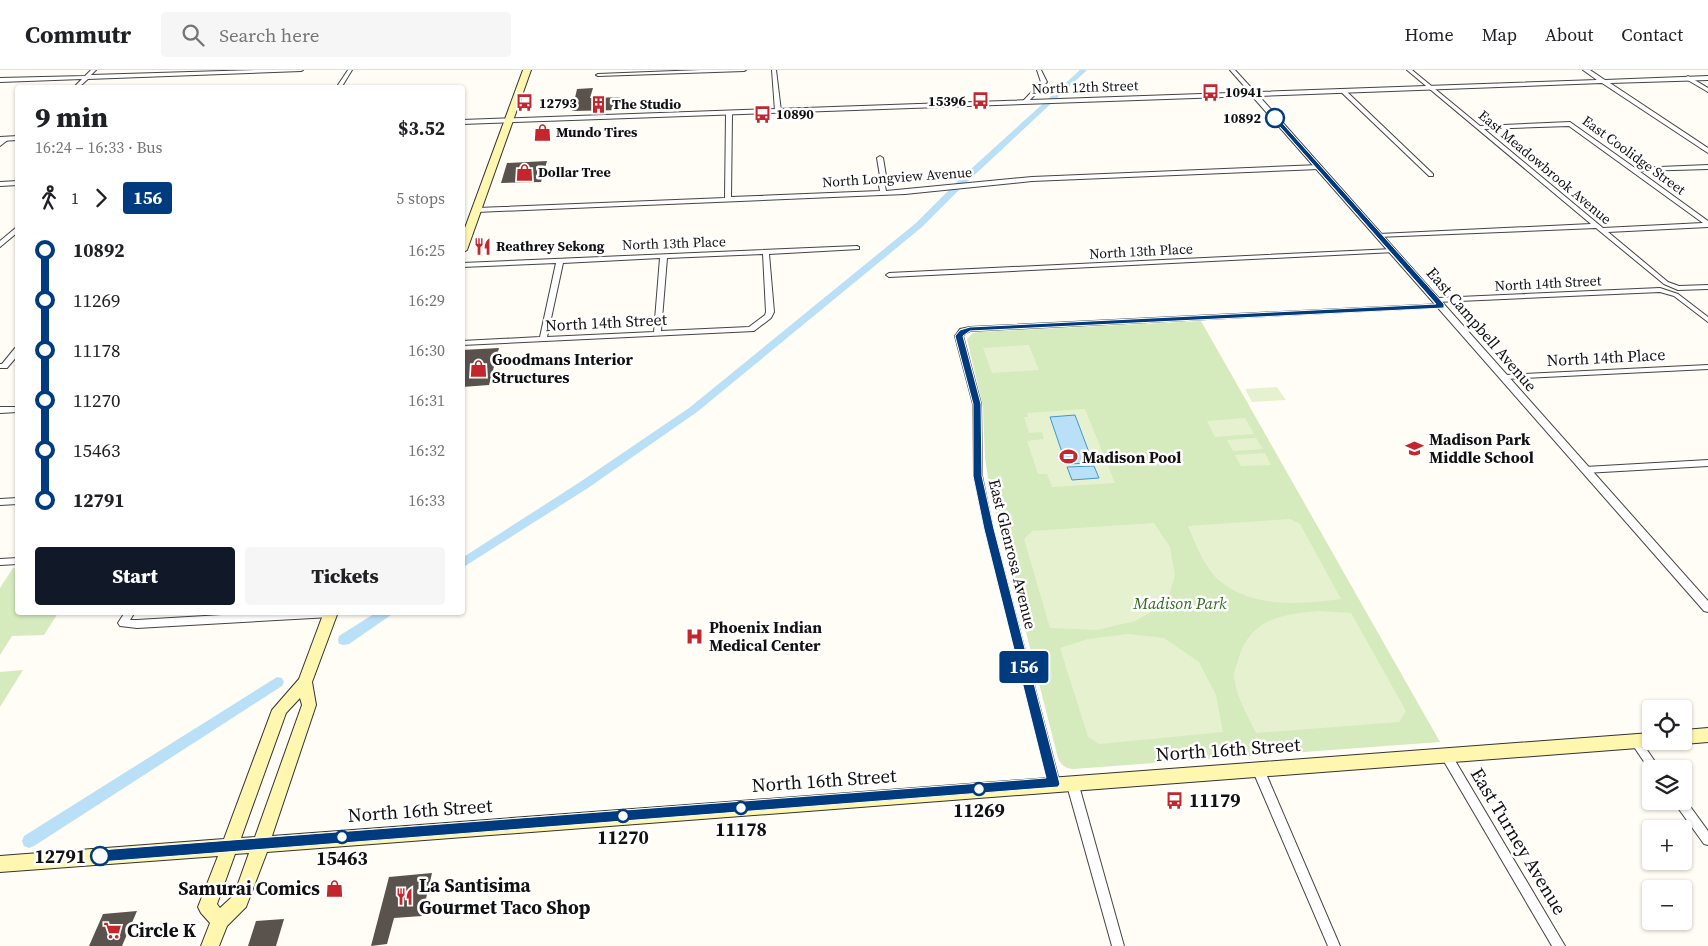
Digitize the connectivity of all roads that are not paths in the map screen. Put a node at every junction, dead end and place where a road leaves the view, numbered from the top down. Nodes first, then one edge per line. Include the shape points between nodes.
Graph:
1 (94, 70) edge
2 (300, 70) edge
3 (350, 70) edge
4 (527, 70) edge
5 (744, 70) edge
6 (774, 70) edge
7 (1038, 70) edge
8 (1232, 70) edge
9 (1409, 70) edge
10 (1586, 70) edge
11 (260, 71) edge
12 (175, 72) edge
13 (598, 75) dead end
14 (86, 77) junction
15 (1688, 78) junction
16 (1708, 78) edge
17 (0, 80) edge
18 (1603, 81) junction
19 (78, 85) edge
20 (340, 85) edge
21 (1430, 88) junction
22 (1342, 90) junction
23 (1708, 90) edge
24 (1254, 94) junction
25 (1025, 102) junction
26 (778, 111) junction
27 (729, 113) junction
28 (508, 120) junction
29 (465, 122) edge
30 (1570, 124) joint
31 (1478, 128) junction
32 (3, 139) edge
33 (0, 144) edge
34 (1708, 151) edge
35 (880, 158) dead end
36 (1319, 167) junction
37 (1708, 167) edge
38 (1633, 170) junction
39 (1431, 175) dead end
40 (15, 183) edge
41 (0, 184) edge
42 (882, 193) junction
43 (728, 200) junction
44 (477, 210) junction
45 (1708, 225) edge
46 (1598, 228) junction
47 (15, 231) edge
48 (15, 235) edge
49 (0, 236) edge
50 (10, 236) junction
51 (1379, 236) junction
52 (465, 242) edge
53 (0, 246) edge
54 (857, 248) dead end
55 (1393, 251) junction
56 (766, 252) junction
57 (664, 256) junction
58 (560, 260) junction
59 (465, 265) edge
60 (889, 275) dead end
61 (1708, 287) edge
62 (1439, 303) junction
63 (1708, 320) edge
64 (963, 331) joint
65 (657, 334) junction
66 (543, 339) junction
67 (465, 343) edge
68 (15, 353) edge
69 (2, 366) edge
70 (1708, 366) edge
71 (1504, 377) junction
72 (15, 409) edge
73 (0, 410) edge
74 (1708, 463) edge
75 (1585, 470) junction
76 (15, 501) edge
77 (0, 502) edge
78 (15, 561) edge
79 (0, 562) edge
80 (1708, 608) edge
81 (128, 615) edge
82 (282, 615) edge
83 (329, 615) edge
84 (305, 682) junction
85 (1708, 735) edge
86 (1692, 736) edge
87 (1635, 741) junction
88 (1642, 741) edge
89 (1446, 755) junction
90 (1649, 760) edge
91 (1258, 768) junction
92 (1072, 782) junction
93 (1054, 784) junction
94 (1686, 810) edge
95 (1708, 840) edge
96 (261, 843) junction
97 (228, 846) junction
98 (7, 864) edge
99 (220, 920) junction
100 (210, 946) edge
101 (1118, 946) edge
102 (1334, 946) edge
103 (1559, 946) edge

1 - 14 street
2 - 11 street
3 - 20 street
4 - 28 main road
5 - 13 street
6 - 26 street
7 - 25 street via 1044,82
8 - 24 street, East Campbell Avenue
9 - 21 street, East Meadowbrook Avenue
10 - 18 street
11 - 12 street
12 - 14 street
14 - 17 street
14 - 19 street
15 - 16 street, North 12th Street
15 - 18 street, North 12th Street
15 - 23 street
18 - 21 street, North 12th Street
18 - 34 street
21 - 22 street, North 12th Street
21 - 31 street, East Meadowbrook Avenue
22 - 24 street, North 12th Street
22 - 39 street
24 - 25 street, North 12th Street
24 - 36 street, East Campbell Avenue
25 - 26 street, North 12th Street
26 - 27 street, North 12th Street
27 - 28 street, North 12th Street
27 - 43 street
28 - 29 street, North 12th Street
28 - 44 main road
30 - 31 street
30 - 38 street, East Coolidge Street
31 - 46 street, East Meadowbrook Avenue
32 - 33 street
35 - 42 street
36 - 42 street, North Longview Avenue via 1032,179
36 - 51 street, East Campbell Avenue
37 - 38 street
38 - 45 street, East Coolidge Street
40 - 41 street
42 - 43 street, North Longview Avenue
43 - 44 street, North Longview Avenue
44 - 52 main road
45 - 46 street
46 - 51 street
46 - 61 street, East Meadowbrook Avenue via 1666,283 1684,288
47 - 50 street
48 - 50 street
49 - 50 street
50 - 53 street
51 - 55 street, East Campbell Avenue
54 - 56 street, North 13th Place
55 - 60 street, North 13th Place
55 - 62 street, East Campbell Avenue
56 - 57 street, North 13th Place
56 - 65 street, North 14th Street via 770,312 751,329
57 - 58 street, North 13th Place
57 - 65 street
58 - 59 street, North 13th Place
58 - 66 street
62 - 63 street, North 14th Street via 1660,290 1676,294
62 - 64 street, North 14th Street
62 - 71 street, East Campbell Avenue
64 - 93 street, East Glenrosa Avenue via 959,336 977,404 978,476
65 - 66 street, North 14th Street
66 - 67 street, North 14th Street
68 - 69 street
70 - 71 street, North 14th Place
71 - 75 street, East Campbell Avenue
72 - 73 street
74 - 75 street
75 - 80 street, East Campbell Avenue
76 - 77 street
78 - 79 street
81 - 82 street via 123,623
83 - 84 main road
84 - 96 main road via 309,705
84 - 97 main road via 280,710
85 - 86 main road
87 - 88 main road, North 16th Street
87 - 89 main road, North 16th Street
87 - 90 street
89 - 91 main road, North 16th Street
89 - 103 street, East Turney Avenue
91 - 92 main road, North 16th Street
91 - 102 street
92 - 93 main road, North 16th Street
92 - 101 street
93 - 96 main road, North 16th Street
94 - 95 street
96 - 97 main road, North 16th Street
96 - 99 main road via 240,901
97 - 98 main road, North 16th Street
97 - 99 main road via 207,907
99 - 100 main road

